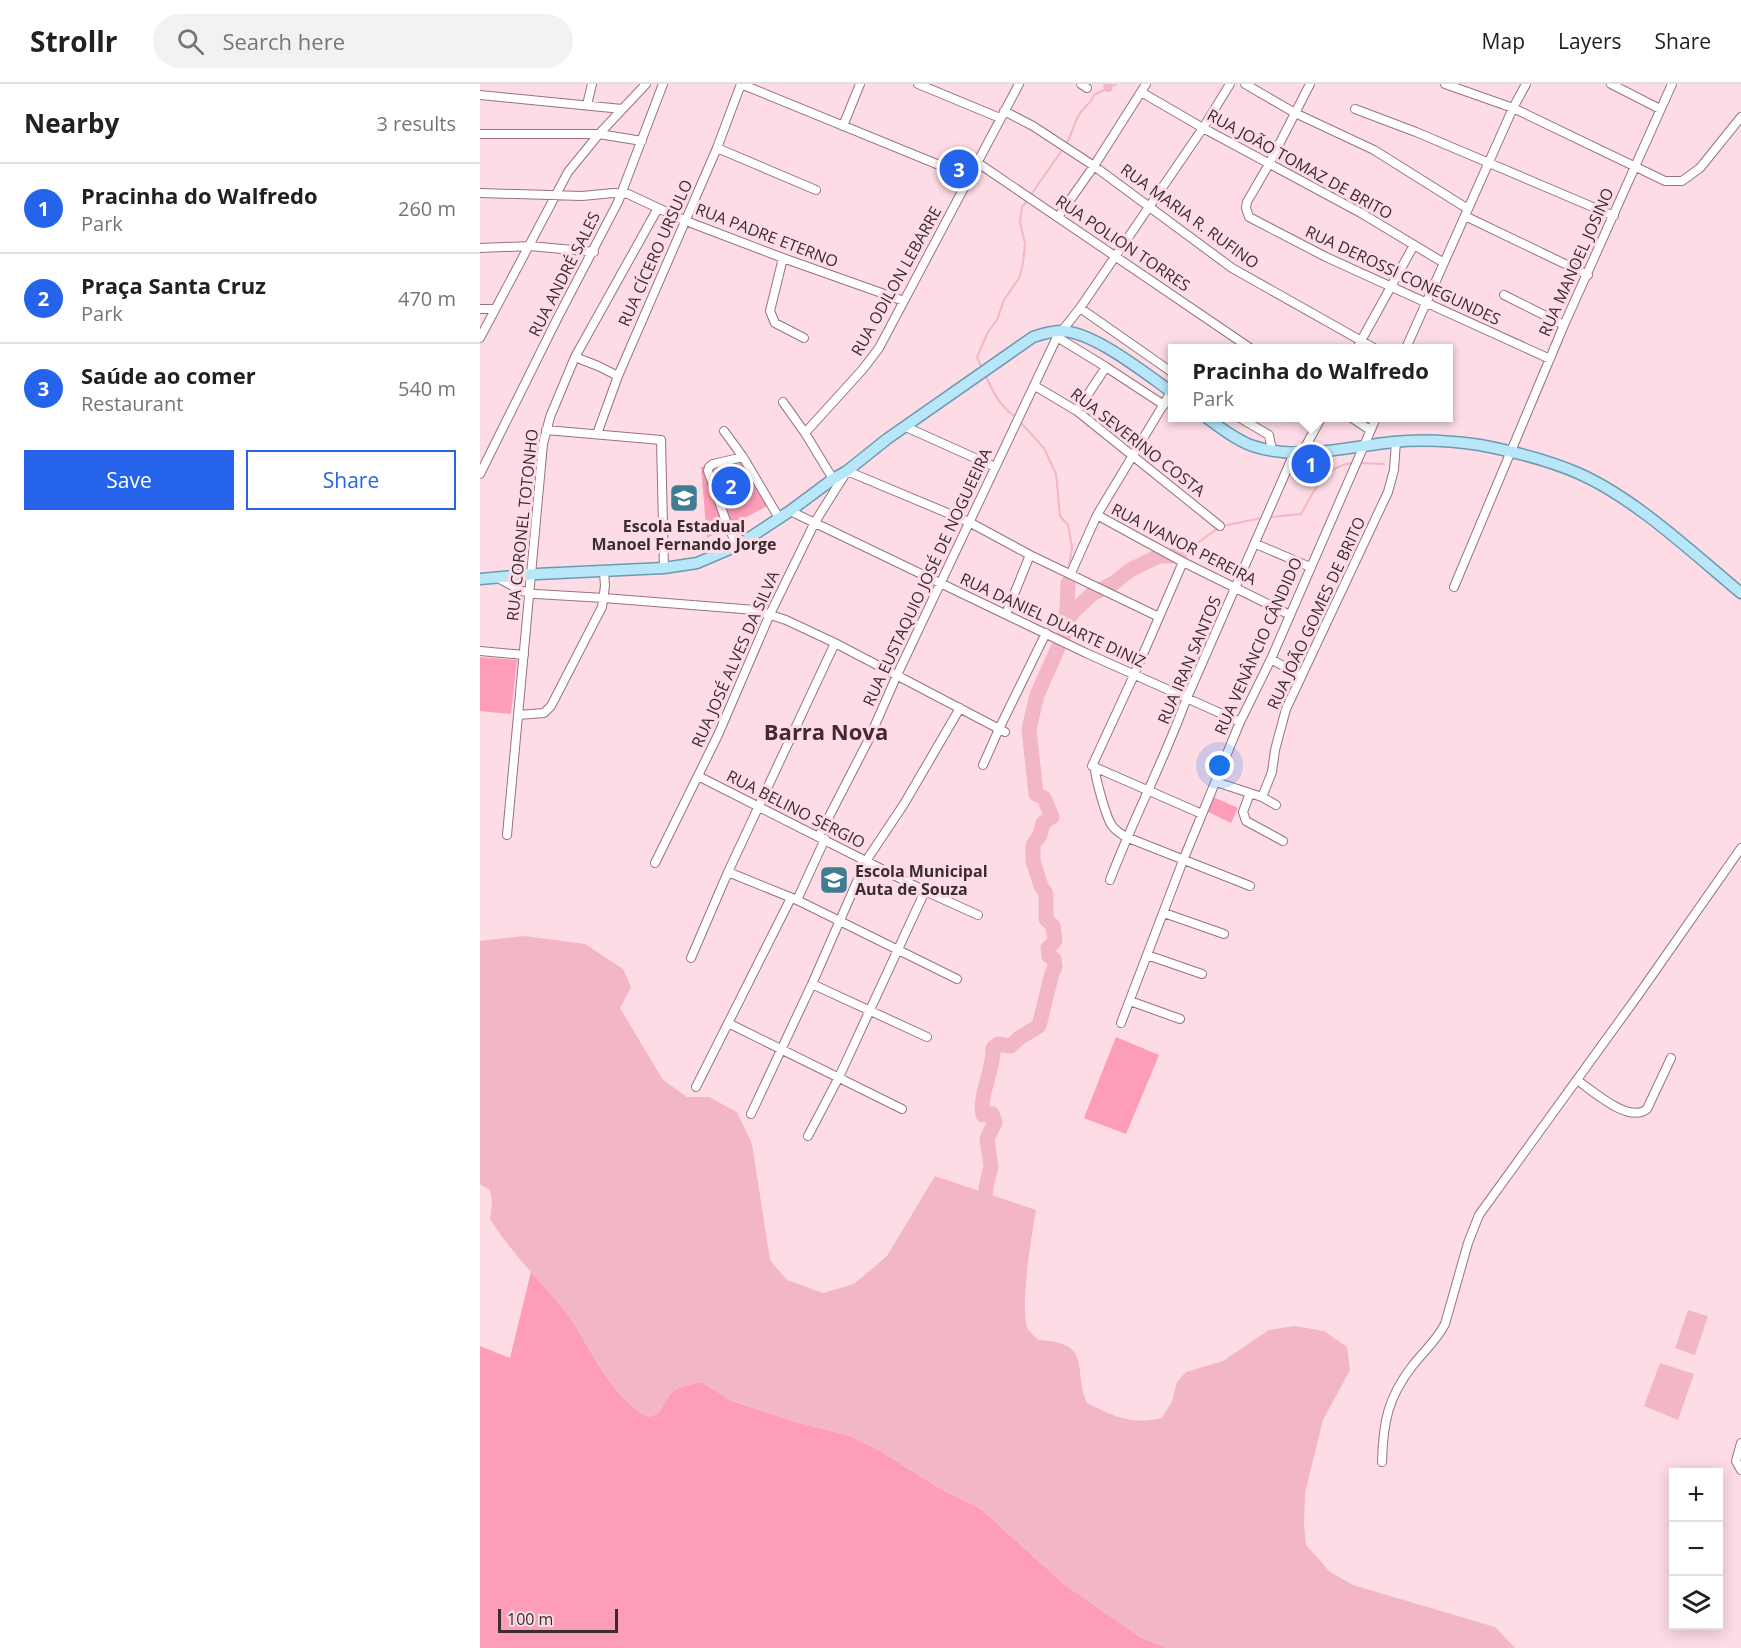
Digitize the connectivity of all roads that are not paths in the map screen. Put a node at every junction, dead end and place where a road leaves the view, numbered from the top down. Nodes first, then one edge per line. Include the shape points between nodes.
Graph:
1 (592, 84) edge
2 (646, 84) edge
3 (663, 84) edge
4 (741, 84) edge
5 (860, 84) edge
6 (918, 84) edge
7 (1019, 84) edge
8 (1230, 84) edge
9 (1245, 84) edge
10 (1310, 84) edge
11 (1445, 84) edge
12 (1526, 84) edge
13 (1611, 84) edge
14 (1672, 84) edge
15 (1143, 88) edge
16 (480, 95) edge
17 (587, 105) junction
18 (1513, 108) junction
19 (622, 109) junction
20 (1355, 109) dead end
21 (1660, 109) junction
22 (1295, 114) junction
23 (1002, 115) junction
24 (1741, 117) edge
25 (843, 126) junction
26 (1203, 128) junction
27 (480, 134) edge
28 (599, 134) junction
29 (642, 141) junction
30 (717, 148) junction
31 (1489, 162) junction
32 (978, 163) junction
33 (1269, 164) junction
34 (1094, 166) junction
35 (1634, 167) junction
36 (971, 178) junction
37 (816, 190) dead end
38 (480, 193) edge
39 (622, 193) junction
40 (555, 195) junction
41 (1150, 206) junction
42 (658, 208) junction
43 (1466, 213) junction
44 (1614, 216) junction
45 (1058, 217) junction
46 (686, 221) junction
47 (1414, 245) junction
48 (530, 246) junction
49 (480, 248) edge
50 (594, 252) junction
51 (1115, 256) junction
52 (783, 258) junction
53 (1444, 263) junction
54 (1588, 275) junction
55 (1392, 286) junction
56 (1504, 295) dead end
57 (904, 301) junction
58 (1427, 302) junction
59 (1080, 308) junction
60 (480, 309) edge
61 (495, 309) junction
62 (1564, 325) junction
63 (1060, 334) junction
64 (480, 338) edge
65 (804, 338) dead end
66 (1244, 344) edge
67 (1357, 344) edge
68 (1360, 344) edge
69 (1408, 344) edge
70 (574, 357) junction
71 (1550, 359) junction
72 (1106, 367) junction
73 (1168, 370) edge
74 (618, 376) junction
75 (1035, 386) junction
76 (1168, 389) edge
77 (1168, 398) edge
78 (783, 402) dead end
79 (1164, 405) junction
80 (1077, 411) junction
81 (1214, 422) edge
82 (1248, 422) edge
83 (1318, 422) edge
84 (1359, 422) edge
85 (1374, 422) edge
86 (906, 427) junction
87 (546, 430) junction
88 (1370, 430) junction
89 (724, 431) dead end
90 (805, 433) junction
91 (597, 434) junction
92 (1396, 441) junction
93 (1364, 446) junction
94 (1272, 450) junction
95 (1299, 451) junction
96 (1510, 453) junction
97 (1133, 454) junction
98 (743, 457) junction
99 (995, 467) junction
100 (847, 471) junction
101 (480, 474) edge
102 (833, 479) junction
103 (790, 511) junction
104 (1096, 515) junction
105 (779, 518) junction
106 (815, 522) junction
107 (969, 522) junction
108 (1220, 526) dead end
109 (1256, 544) junction
110 (737, 546) junction
111 (1030, 555) junction
112 (1183, 562) junction
113 (1311, 567) junction
114 (664, 568) junction
115 (604, 572) junction
116 (1071, 573) junction
117 (531, 574) junction
118 (498, 578) junction
119 (480, 579) edge
120 (940, 583) junction
121 (1454, 587) dead end
122 (1236, 588) junction
123 (530, 593) junction
124 (1741, 593) edge
125 (604, 598) junction
126 (770, 614) junction
127 (1006, 614) junction
128 (1290, 615) junction
129 (1158, 617) junction
130 (1046, 633) junction
131 (835, 643) junction
132 (480, 651) edge
133 (524, 655) junction
134 (1271, 659) junction
135 (897, 675) junction
136 (1134, 675) junction
137 (1301, 676) junction
138 (1186, 700) junction
139 (960, 708) junction
140 (518, 715) junction
141 (1240, 722) junction
142 (1002, 730) junction
143 (983, 765) dead end
144 (1093, 767) junction
145 (698, 776) junction
146 (1215, 782) junction
147 (1146, 791) junction
148 (1250, 793) junction
149 (1262, 797) junction
150 (1276, 805) dead end
151 (759, 806) junction
152 (1202, 814) junction
153 (507, 835) dead end
154 (1126, 837) junction
155 (822, 838) junction
156 (1283, 841) dead end
157 (1741, 848) edge
158 (1184, 858) junction
159 (866, 861) junction
160 (655, 863) dead end
161 (728, 872) junction
162 (1110, 880) dead end
163 (1250, 886) dead end
164 (925, 891) junction
165 (794, 899) junction
166 (1164, 913) junction
167 (978, 915) dead end
168 (840, 921) junction
169 (1224, 934) dead end
170 (898, 950) junction
171 (1148, 955) junction
172 (692, 958) dead end
173 (1202, 974) dead end
174 (957, 979) dead end
175 (812, 984) junction
176 (1130, 1001) junction
177 (869, 1010) junction
178 (1180, 1019) dead end
179 (728, 1023) junction
180 (1121, 1023) dead end
181 (927, 1037) dead end
182 (782, 1050) junction
183 (1671, 1058) dead end
184 (839, 1077) junction
185 (1577, 1080) junction
186 (696, 1087) dead end
187 (902, 1109) dead end
188 (751, 1114) dead end
189 (808, 1136) dead end
190 (1741, 1443) edge
191 (1382, 1462) dead end
192 (1741, 1470) edge

1 - 17 street
2 - 19 street
3 - 29 street, RUA ANDRÉ SALES
4 - 25 street
4 - 30 street, RUA CÍCERO URSULO
5 - 25 street
6 - 23 street, RUA MARIA R. RUFINO
7 - 23 street, RUA ODILON LEBARRE
8 - 26 street, RUA EUSTAQUIO JOSÉ DE NOGUEEIRA
9 - 22 street
10 - 22 street
11 - 18 street
12 - 18 street
13 - 21 street
14 - 21 street, RUA MANOEL JOSINO
15 - 26 street, RUA JOÃO TOMAZ DE BRITO
15 - 34 street
16 - 17 street
17 - 19 street
18 - 31 street
18 - 35 street
19 - 28 street
20 - 31 street
21 - 35 street, RUA MANOEL JOSINO
22 - 33 street
22 - 43 street via 1374,150
23 - 32 street, RUA ODILON LEBARRE
23 - 34 street, RUA MARIA R. RUFINO via 1033,126
24 - 35 street via 1700,168 1682,181 1665,181
25 - 36 street
26 - 33 street, RUA JOÃO TOMAZ DE BRITO
26 - 41 street, RUA EUSTAQUIO JOSÉ DE NOGUEEIRA
27 - 28 street
28 - 29 street
28 - 40 street
29 - 39 street, RUA ANDRÉ SALES
30 - 37 street
30 - 46 street, RUA CÍCERO URSULO
31 - 43 street
31 - 44 street
32 - 36 street, RUA ODILON LEBARRE
32 - 45 street, RUA POLION TORRES
33 - 47 street, RUA JOÃO TOMAZ DE BRITO
33 - 55 street, RUA DEROSSI CONEGUNDES via 1247,202 1247,213 1254,220
34 - 41 street, RUA MARIA R. RUFINO
34 - 45 street
35 - 44 street, RUA MANOEL JOSINO
36 - 57 street, RUA ODILON LEBARRE
38 - 40 street
39 - 40 street
39 - 42 street, RUA PADRE ETERNO
39 - 50 street, RUA ANDRÉ SALES
40 - 48 street
41 - 51 street, RUA EUSTAQUIO JOSÉ DE NOGUEEIRA
41 - 67 street, RUA MARIA R. RUFINO via 1232,268
42 - 46 street, RUA PADRE ETERNO
42 - 70 street, RUA CORONEL TOTONHO
43 - 53 street
43 - 54 street
44 - 54 street, RUA MANOEL JOSINO
45 - 51 street, RUA POLION TORRES
46 - 52 street, RUA PADRE ETERNO
46 - 74 street, RUA CÍCERO URSULO
47 - 53 street, RUA JOÃO TOMAZ DE BRITO
47 - 55 street
48 - 49 street
48 - 50 street
48 - 61 street
50 - 101 street, RUA ANDRÉ SALES
51 - 59 street, RUA EUSTAQUIO JOSÉ DE NOGUEEIRA
51 - 66 street, RUA POLION TORRES
52 - 57 street, RUA PADRE ETERNO
52 - 65 street via 770,311 772,319
53 - 58 street
54 - 62 street, RUA MANOEL JOSINO
55 - 58 street, RUA DEROSSI CONEGUNDES
55 - 68 street
56 - 62 street
57 - 90 street, RUA ODILON LEBARRE via 871,360
58 - 69 street
58 - 71 street, RUA DEROSSI CONEGUNDES
59 - 63 street, RUA EUSTAQUIO JOSÉ DE NOGUEEIRA
59 - 73 street
60 - 61 street
61 - 64 street
62 - 71 street, RUA MANOEL JOSINO
63 - 72 street
63 - 75 street, RUA EUSTAQUIO JOSÉ DE NOGUEEIRA
63 - 76 main road via 1078,334 1098,342
63 - 86 main road via 1033,337
70 - 74 street
70 - 87 street, RUA CORONEL TOTONHO
71 - 96 street, RUA MANOEL JOSINO
72 - 79 street
72 - 80 street
74 - 91 street, RUA CÍCERO URSULO
75 - 80 street, RUA SEVERINO COSTA
75 - 99 street, RUA EUSTAQUIO JOSÉ DE NOGUEEIRA
77 - 79 street
78 - 90 street
79 - 97 street
80 - 97 street, RUA SEVERINO COSTA
81 - 94 main road via 1234,437
82 - 94 street via 1269,435
83 - 95 street, RUA IRAN SANTOS
84 - 88 street
85 - 88 street, RUA VENÂNCIO CÂNDIDO
86 - 99 street
86 - 100 main road
87 - 91 street
87 - 117 street, RUA CORONEL TOTONHO
88 - 93 street, RUA VENÂNCIO CÂNDIDO
89 - 98 street
90 - 102 street
91 - 114 street via 661,440
92 - 93 main road
92 - 96 main road via 1480,446
92 - 137 street, RUA JOÃO GOMES DE BRITO via 1388,492
93 - 95 main road
93 - 113 street, RUA VENÂNCIO CÂNDIDO
94 - 95 main road
95 - 109 street, RUA IRAN SANTOS
96 - 121 street, RUA MANOEL JOSINO
96 - 124 main road via 1580,474 1603,486 1662,527
97 - 104 street
97 - 108 street, RUA SEVERINO COSTA
98 - 105 street
98 - 110 street via 713,464 708,471
99 - 107 street, RUA EUSTAQUIO JOSÉ DE NOGUEEIRA
100 - 102 main road
100 - 106 street, RUA JOSÉ ALVES DA SILVA
100 - 107 street
102 - 103 main road
103 - 105 main road
103 - 106 street, RUA DANIEL DUARTE DINIZ
104 - 112 street, RUA IVANOR PEREIRA
104 - 116 street
105 - 110 main road
106 - 120 street, RUA DANIEL DUARTE DINIZ
106 - 126 street, RUA JOSÉ ALVES DA SILVA
107 - 111 street
107 - 120 street, RUA EUSTAQUIO JOSÉ DE NOGUEEIRA
109 - 113 street
109 - 122 street, RUA IRAN SANTOS
110 - 114 main road via 698,563
111 - 116 street
111 - 127 street
112 - 122 street, RUA IVANOR PEREIRA
112 - 129 street
113 - 128 street, RUA VENÂNCIO CÂNDIDO
114 - 115 main road
115 - 117 main road
115 - 125 street
116 - 129 street
117 - 118 main road
117 - 123 street, RUA CORONEL TOTONHO
118 - 119 main road
118 - 123 street
120 - 127 street, RUA DANIEL DUARTE DINIZ
120 - 135 street, RUA EUSTAQUIO JOSÉ DE NOGUEEIRA
122 - 128 street, RUA IVANOR PEREIRA
122 - 138 street, RUA IRAN SANTOS
123 - 125 street
123 - 133 street, RUA CORONEL TOTONHO
125 - 126 street
125 - 140 street via 551,706 544,713
126 - 131 street
126 - 145 street, RUA JOSÉ ALVES DA SILVA
127 - 130 street, RUA DANIEL DUARTE DINIZ
128 - 134 street, RUA VENÂNCIO CÂNDIDO
129 - 136 street
130 - 136 street, RUA DANIEL DUARTE DINIZ
130 - 142 street
131 - 135 street
131 - 151 street
132 - 133 street
133 - 140 street, RUA CORONEL TOTONHO
134 - 137 street
134 - 141 street, RUA VENÂNCIO CÂNDIDO
135 - 139 street
135 - 155 street, RUA EUSTAQUIO JOSÉ DE NOGUEEIRA
136 - 138 street, RUA DANIEL DUARTE DINIZ
136 - 144 street
137 - 149 street, RUA JOÃO GOMES DE BRITO via 1281,724 1272,772
138 - 141 street, RUA DANIEL DUARTE DINIZ
138 - 147 street, RUA IRAN SANTOS
139 - 142 street
139 - 159 street
140 - 153 street, RUA CORONEL TOTONHO
141 - 146 street, RUA VENÂNCIO CÂNDIDO
142 - 143 street
144 - 147 street
144 - 154 street via 1108,819
145 - 151 street, RUA BELINO SERGIO
145 - 160 street, RUA JOSÉ ALVES DA SILVA
146 - 148 street
146 - 152 street, RUA VENÂNCIO CÂNDIDO
147 - 152 street
147 - 154 street, RUA IRAN SANTOS
148 - 149 street
148 - 156 street via 1244,807 1248,824
149 - 150 street
151 - 155 street, RUA BELINO SERGIO
151 - 161 street
152 - 158 street, RUA VENÂNCIO CÂNDIDO
154 - 158 street
154 - 162 street, RUA IRAN SANTOS
155 - 159 street, RUA BELINO SERGIO
155 - 165 street, RUA EUSTAQUIO JOSÉ DE NOGUEEIRA
157 - 185 street
158 - 163 street
158 - 166 street, RUA VENÂNCIO CÂNDIDO
159 - 164 street, RUA BELINO SERGIO
159 - 168 street
161 - 165 street
161 - 172 street
164 - 167 street, RUA BELINO SERGIO
164 - 170 street
165 - 168 street
165 - 179 street, RUA EUSTAQUIO JOSÉ DE NOGUEEIRA
166 - 169 street
166 - 171 street, RUA VENÂNCIO CÂNDIDO
168 - 170 street
168 - 175 street
170 - 174 street
170 - 177 street
171 - 173 street
171 - 176 street, RUA VENÂNCIO CÂNDIDO
175 - 177 street
175 - 182 street
176 - 178 street
176 - 180 street, RUA VENÂNCIO CÂNDIDO
177 - 181 street
177 - 184 street
179 - 182 street
179 - 186 street, RUA EUSTAQUIO JOSÉ DE NOGUEEIRA
182 - 184 street
182 - 188 street
183 - 185 street via 1642,1113 1624,1111
184 - 187 street
184 - 189 street
185 - 191 street via 1479,1215 1445,1324 1405,1376 1388,1411
190 - 192 street via 1736,1461

